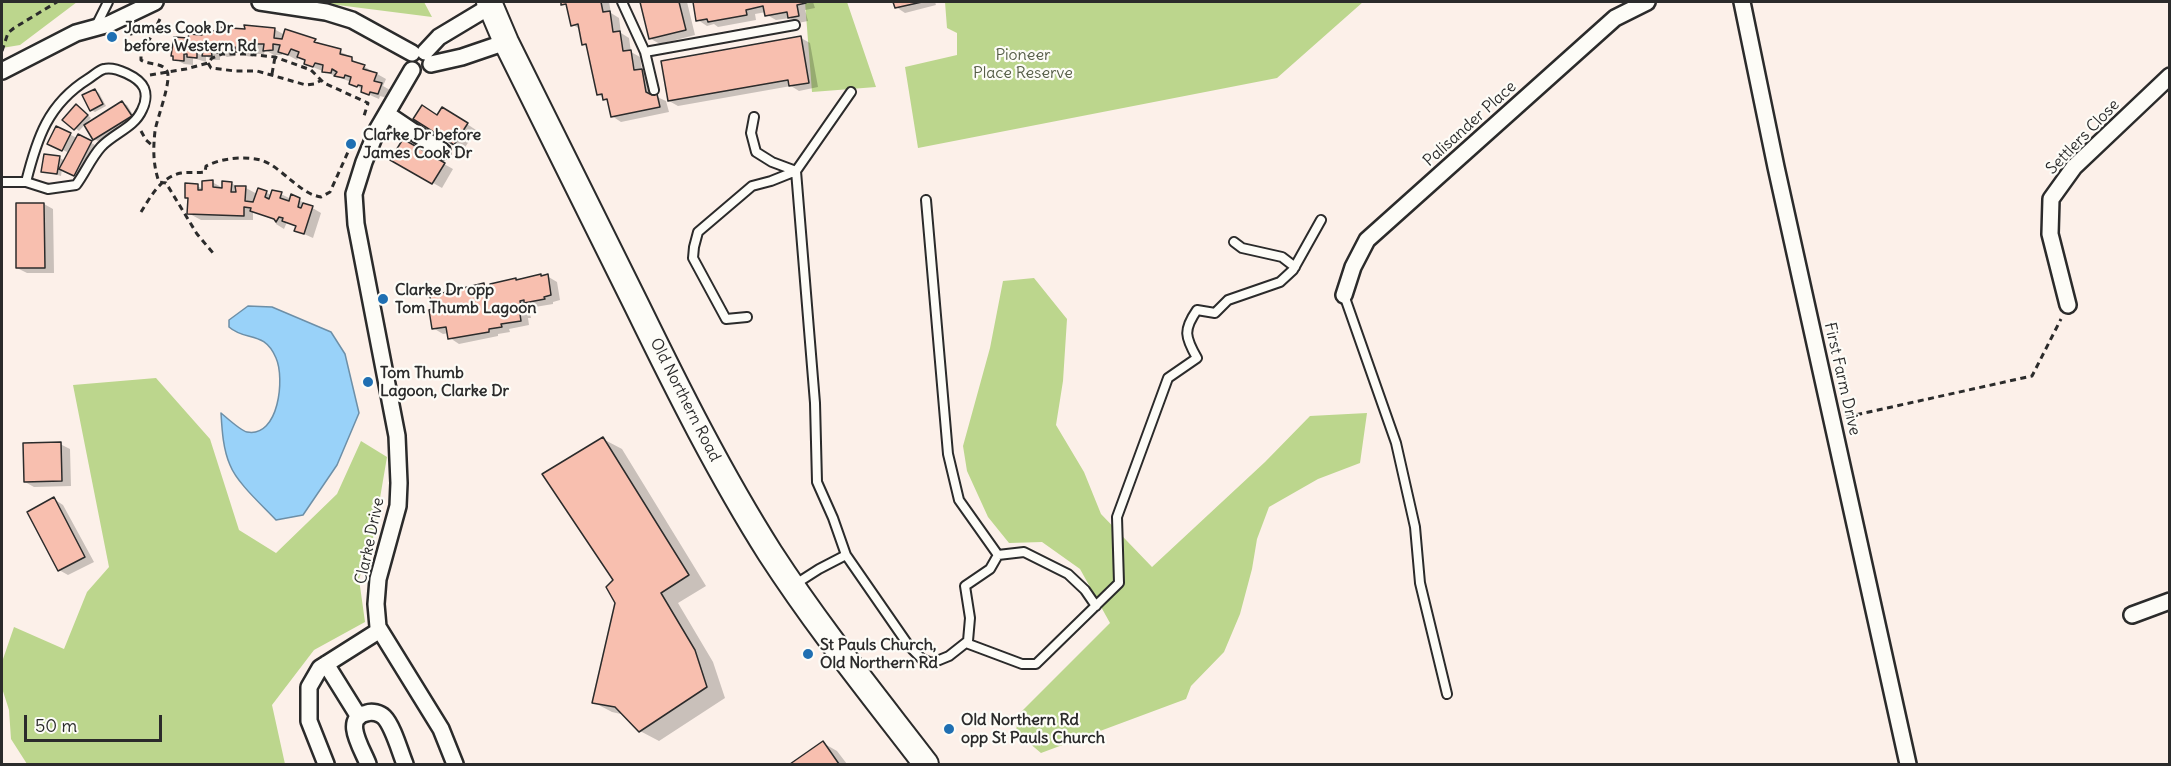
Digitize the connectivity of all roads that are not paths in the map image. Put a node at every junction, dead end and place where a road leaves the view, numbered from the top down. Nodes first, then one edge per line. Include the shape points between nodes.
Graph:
1 (108, 2) edge
2 (155, 2) edge
3 (260, 2) edge
4 (622, 2) edge
5 (1647, 2) edge
6 (1742, 2) edge
7 (487, 3) edge
8 (327, 7) edge
9 (96, 26) junction
10 (795, 26) dead end
11 (506, 42) junction
12 (645, 52) junction
13 (423, 56) junction
14 (2, 71) edge
15 (2169, 76) edge
16 (654, 90) dead end
17 (851, 92) dead end
18 (387, 114) junction
19 (754, 117) dead end
20 (442, 151) dead end
21 (796, 171) junction
22 (2, 182) edge
23 (26, 182) junction
24 (926, 200) dead end
25 (1321, 219) dead end
26 (1234, 242) dead end
27 (1294, 267) junction
28 (1344, 295) joint
29 (2068, 305) road end
30 (747, 317) dead end
31 (846, 555) junction
32 (998, 555) junction
33 (792, 586) junction
34 (2169, 601) edge
35 (1096, 606) junction
36 (2132, 615) dead end
37 (380, 630) junction
38 (966, 643) junction
39 (326, 664) junction
40 (1447, 694) dead end
41 (359, 717) junction
42 (326, 765) edge
43 (368, 765) edge
44 (405, 765) edge
45 (455, 765) edge
46 (926, 765) edge
47 (1908, 765) edge

1 - 9 lane
2 - 9 street via 109,24
3 - 8 street
4 - 12 lane
5 - 28 street, Palisander Place via 1615,18 1367,240
6 - 47 street, First Farm Drive
7 - 11 main road, Old Northern Road
7 - 13 street via 439,37
8 - 13 street
9 - 14 street
10 - 12 lane
11 - 13 street via 462,57
11 - 33 main road, Old Northern Road via 718,465
12 - 16 lane
13 - 18 street, Clarke Drive via 408,60 412,70
15 - 29 street, Settlers Close via 2074,167 2051,198 2050,234
17 - 21 lane
18 - 20 street
18 - 37 street, Clarke Drive via 377,130 354,194 356,224 397,436 398,506 378,579
19 - 21 lane via 751,133 756,152
21 - 30 lane via 752,186 698,232 693,258 726,319
21 - 31 lane via 815,403 817,482
22 - 23 lane
23 - 23 lane via 48,189 76,185 104,144 135,121 146,97 144,87 134,77 104,69 71,89 51,113
24 - 32 lane via 948,454 959,500
25 - 27 lane
26 - 27 lane via 1242,248 1282,257
27 - 35 lane via 1281,282 1227,300 1215,313 1197,310 1187,325 1197,358 1168,378 1117,517 1119,584
28 - 40 lane via 1396,443 1415,527 1420,583
31 - 33 lane
31 - 38 lane via 922,659 932,663
32 - 35 lane via 1024,552 1068,574
32 - 38 lane via 990,569 965,586 970,618
33 - 46 main road, Old Northern Road
34 - 36 street
35 - 38 lane via 1036,664 1022,664
37 - 39 street
37 - 45 street, Clarke Drive via 441,729
39 - 41 street
39 - 42 street via 309,687 309,721
41 - 43 street via 353,729
41 - 44 street via 371,712 382,715

